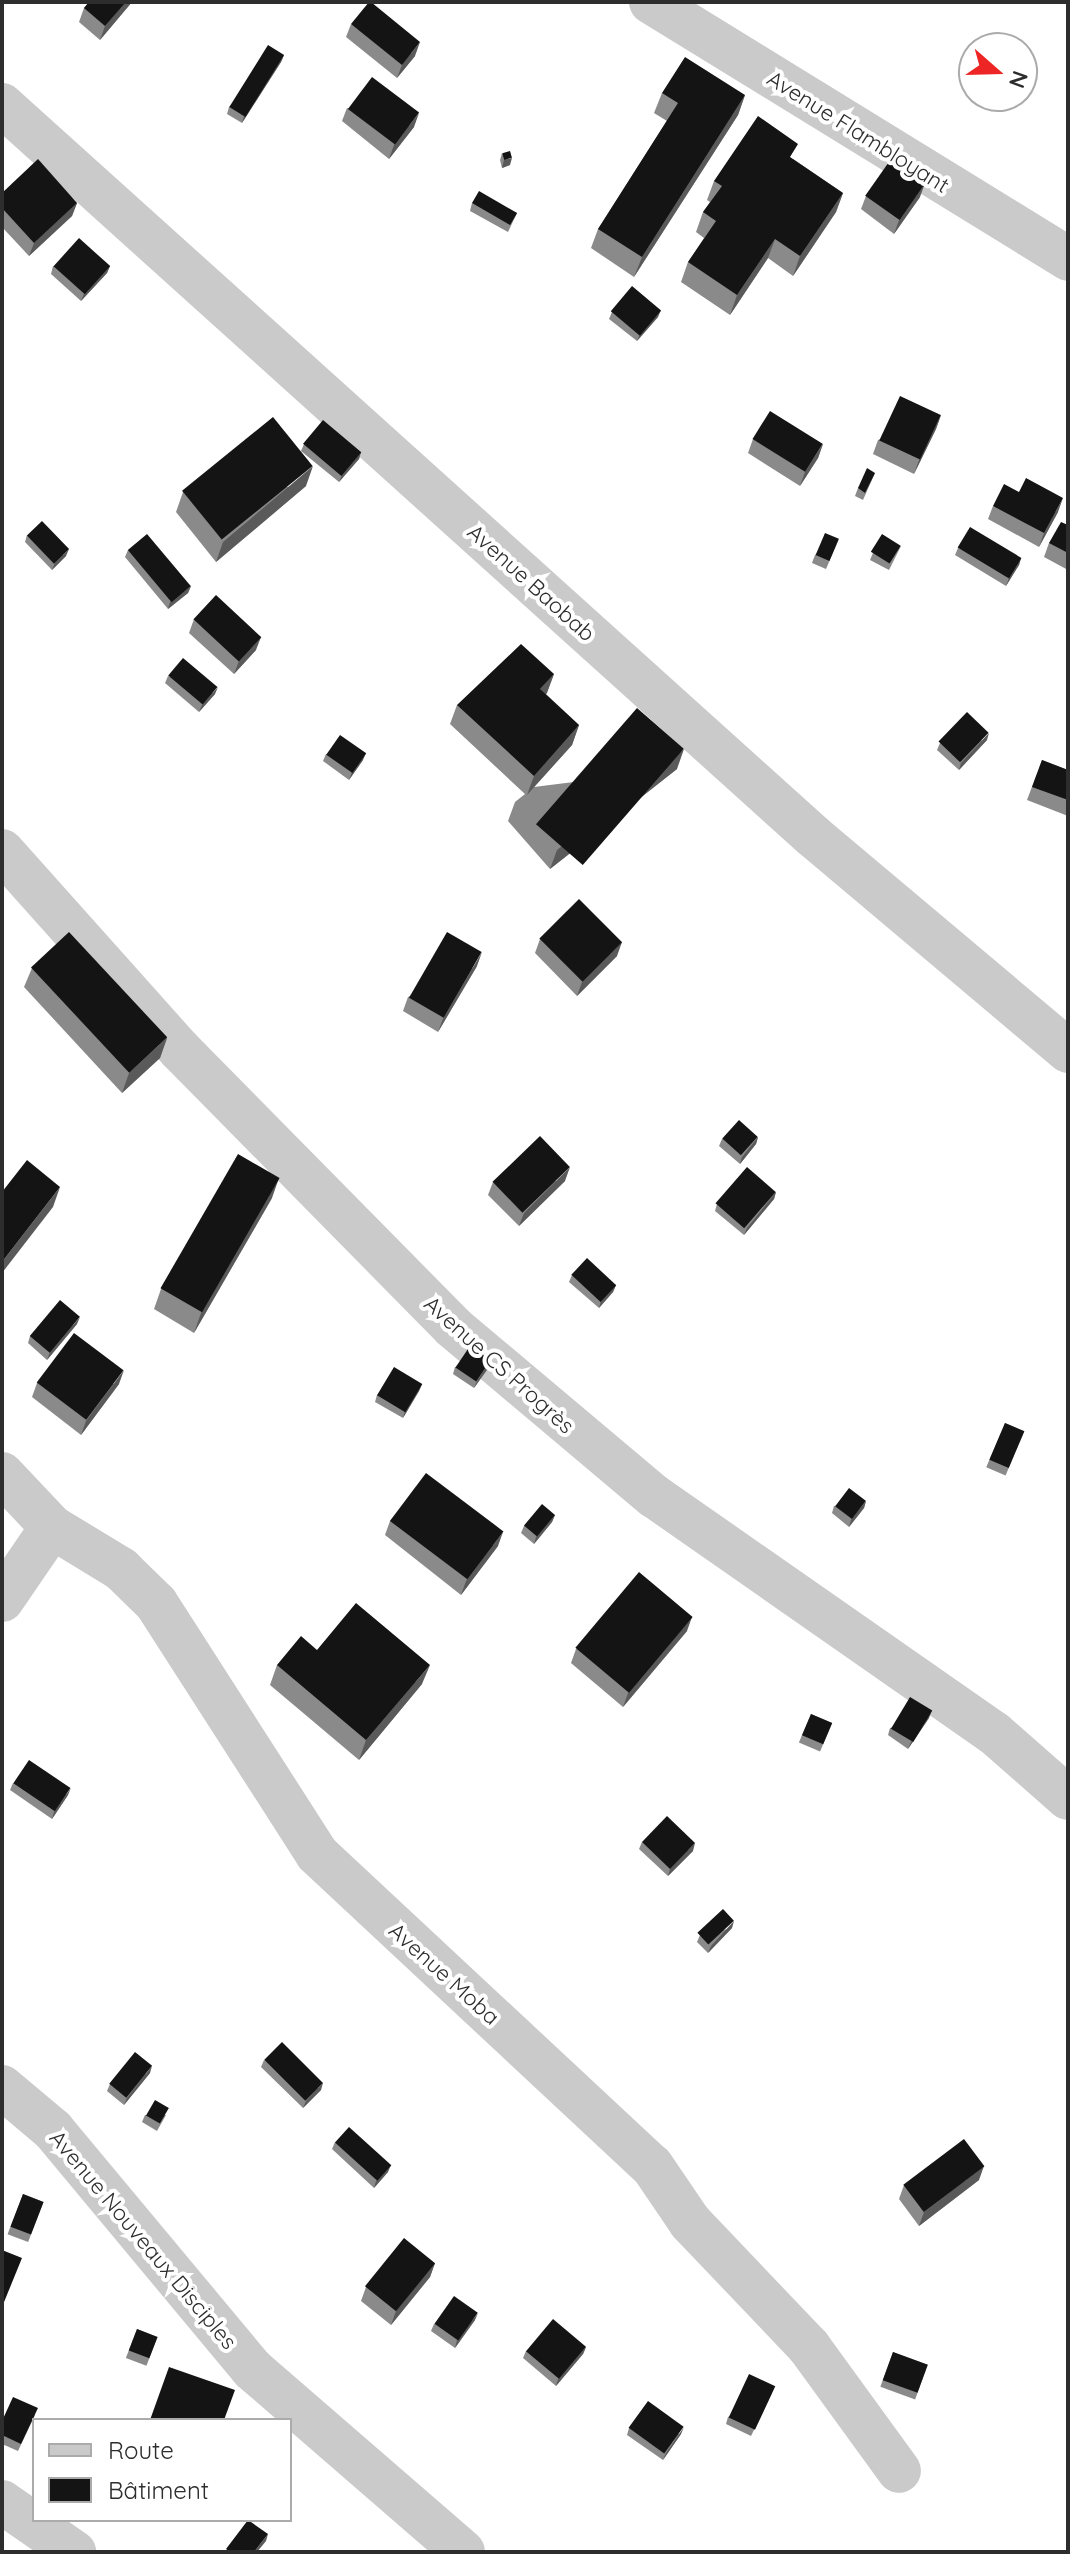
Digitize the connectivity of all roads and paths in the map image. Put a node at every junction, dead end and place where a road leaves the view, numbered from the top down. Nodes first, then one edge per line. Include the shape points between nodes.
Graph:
1 (651, 2) edge
2 (2, 105) edge
3 (1068, 259) edge
4 (2, 851) edge
5 (1068, 1051) edge
6 (2, 1474) edge
7 (52, 1527) junction
8 (2, 1600) edge
9 (1068, 1798) edge
10 (2, 2087) edge
11 (899, 2471) dead end
12 (2, 2502) edge
13 (74, 2552) edge
14 (463, 2552) edge

1 - 3 street, Avenue Flambloyant
2 - 5 street, Avenue Baobab via 813,836
4 - 9 street, Avenue CS Progrès via 180,1050 464,1336 654,1496 994,1733
6 - 7 street, Avenue Moba
7 - 8 street
7 - 11 street, Avenue Moba via 121,1569 156,1603 317,1854 652,2166 690,2222 809,2347
10 - 14 street, Avenue Nouveaux Disciples via 53,2130 252,2369
12 - 13 street

